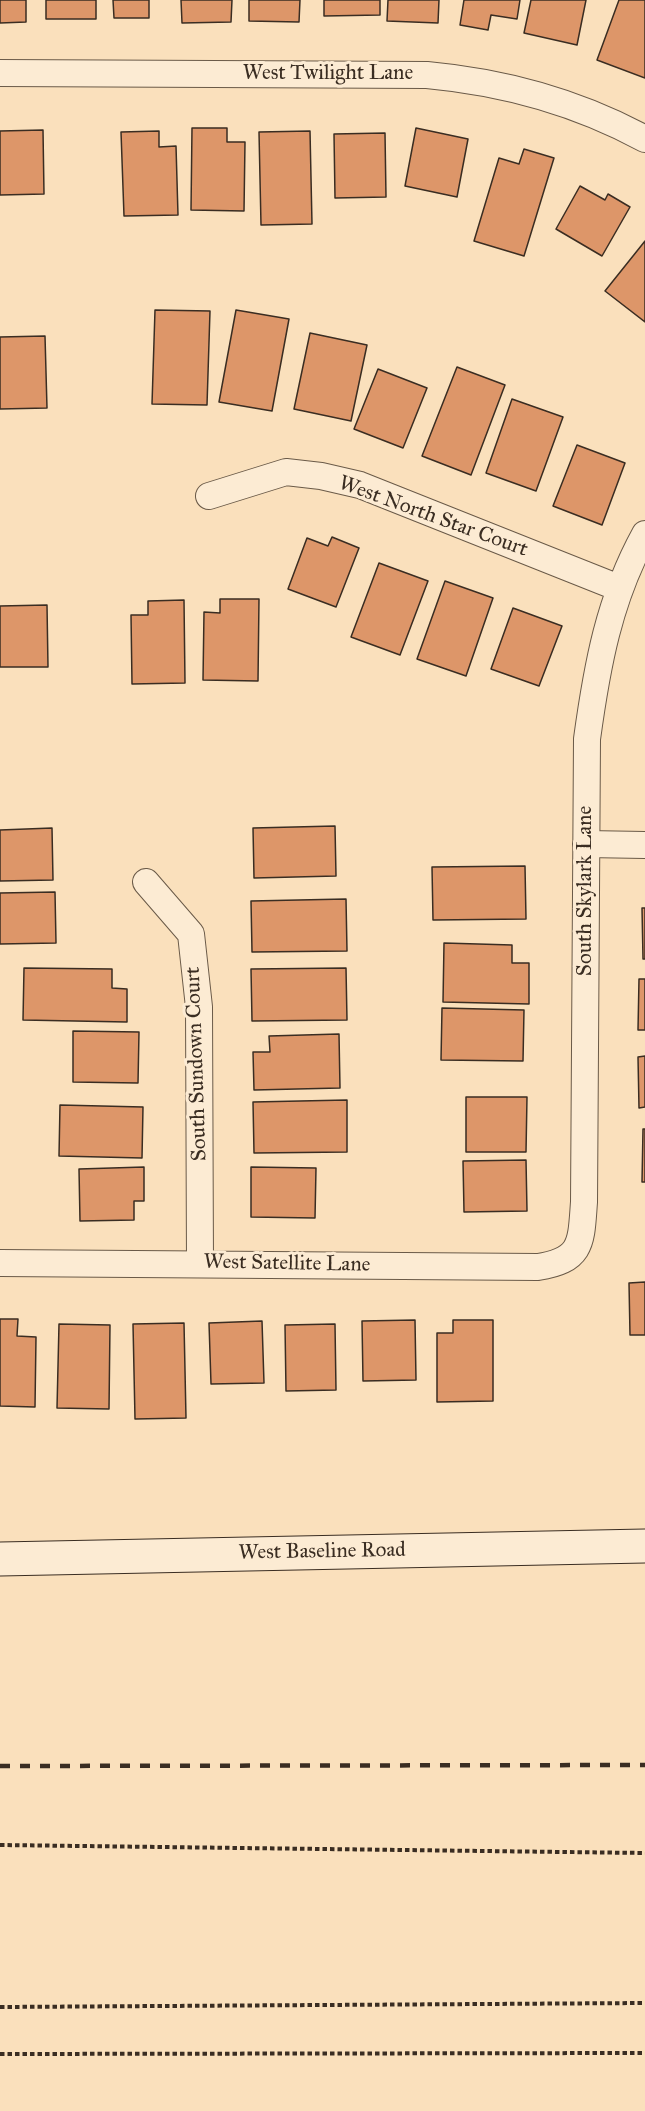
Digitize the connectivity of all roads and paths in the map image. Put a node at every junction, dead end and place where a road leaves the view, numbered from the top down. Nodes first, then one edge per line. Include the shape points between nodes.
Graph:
1 (0, 74) edge
2 (645, 139) edge
3 (209, 496) dead end
4 (645, 534) edge
5 (619, 588) junction
6 (586, 844) junction
7 (645, 845) edge
8 (146, 882) dead end
9 (572, 1255) joint
10 (0, 1263) edge
11 (200, 1264) junction
12 (645, 1546) edge
13 (0, 1559) edge
14 (0, 1845) edge
15 (645, 1853) edge
16 (645, 2004) edge
17 (0, 2007) edge
18 (645, 2053) edge
19 (0, 2054) edge

1 - 2 street, West Twilight Lane via 427,75 472,79 543,96
3 - 5 street, West North Star Court via 286,472 321,476 360,485
4 - 5 street, South Skylark Lane
5 - 6 street, South Skylark Lane via 601,654 587,739
6 - 7 street
6 - 9 street, South Skylark Lane via 584,1202 582,1225
8 - 11 street, South Sundown Court via 191,934 199,1007
9 - 11 street, West Satellite Lane via 556,1264 538,1267
10 - 11 street, West Satellite Lane
12 - 13 main road, West Baseline Road
14 - 15 path
16 - 17 path
18 - 19 path

